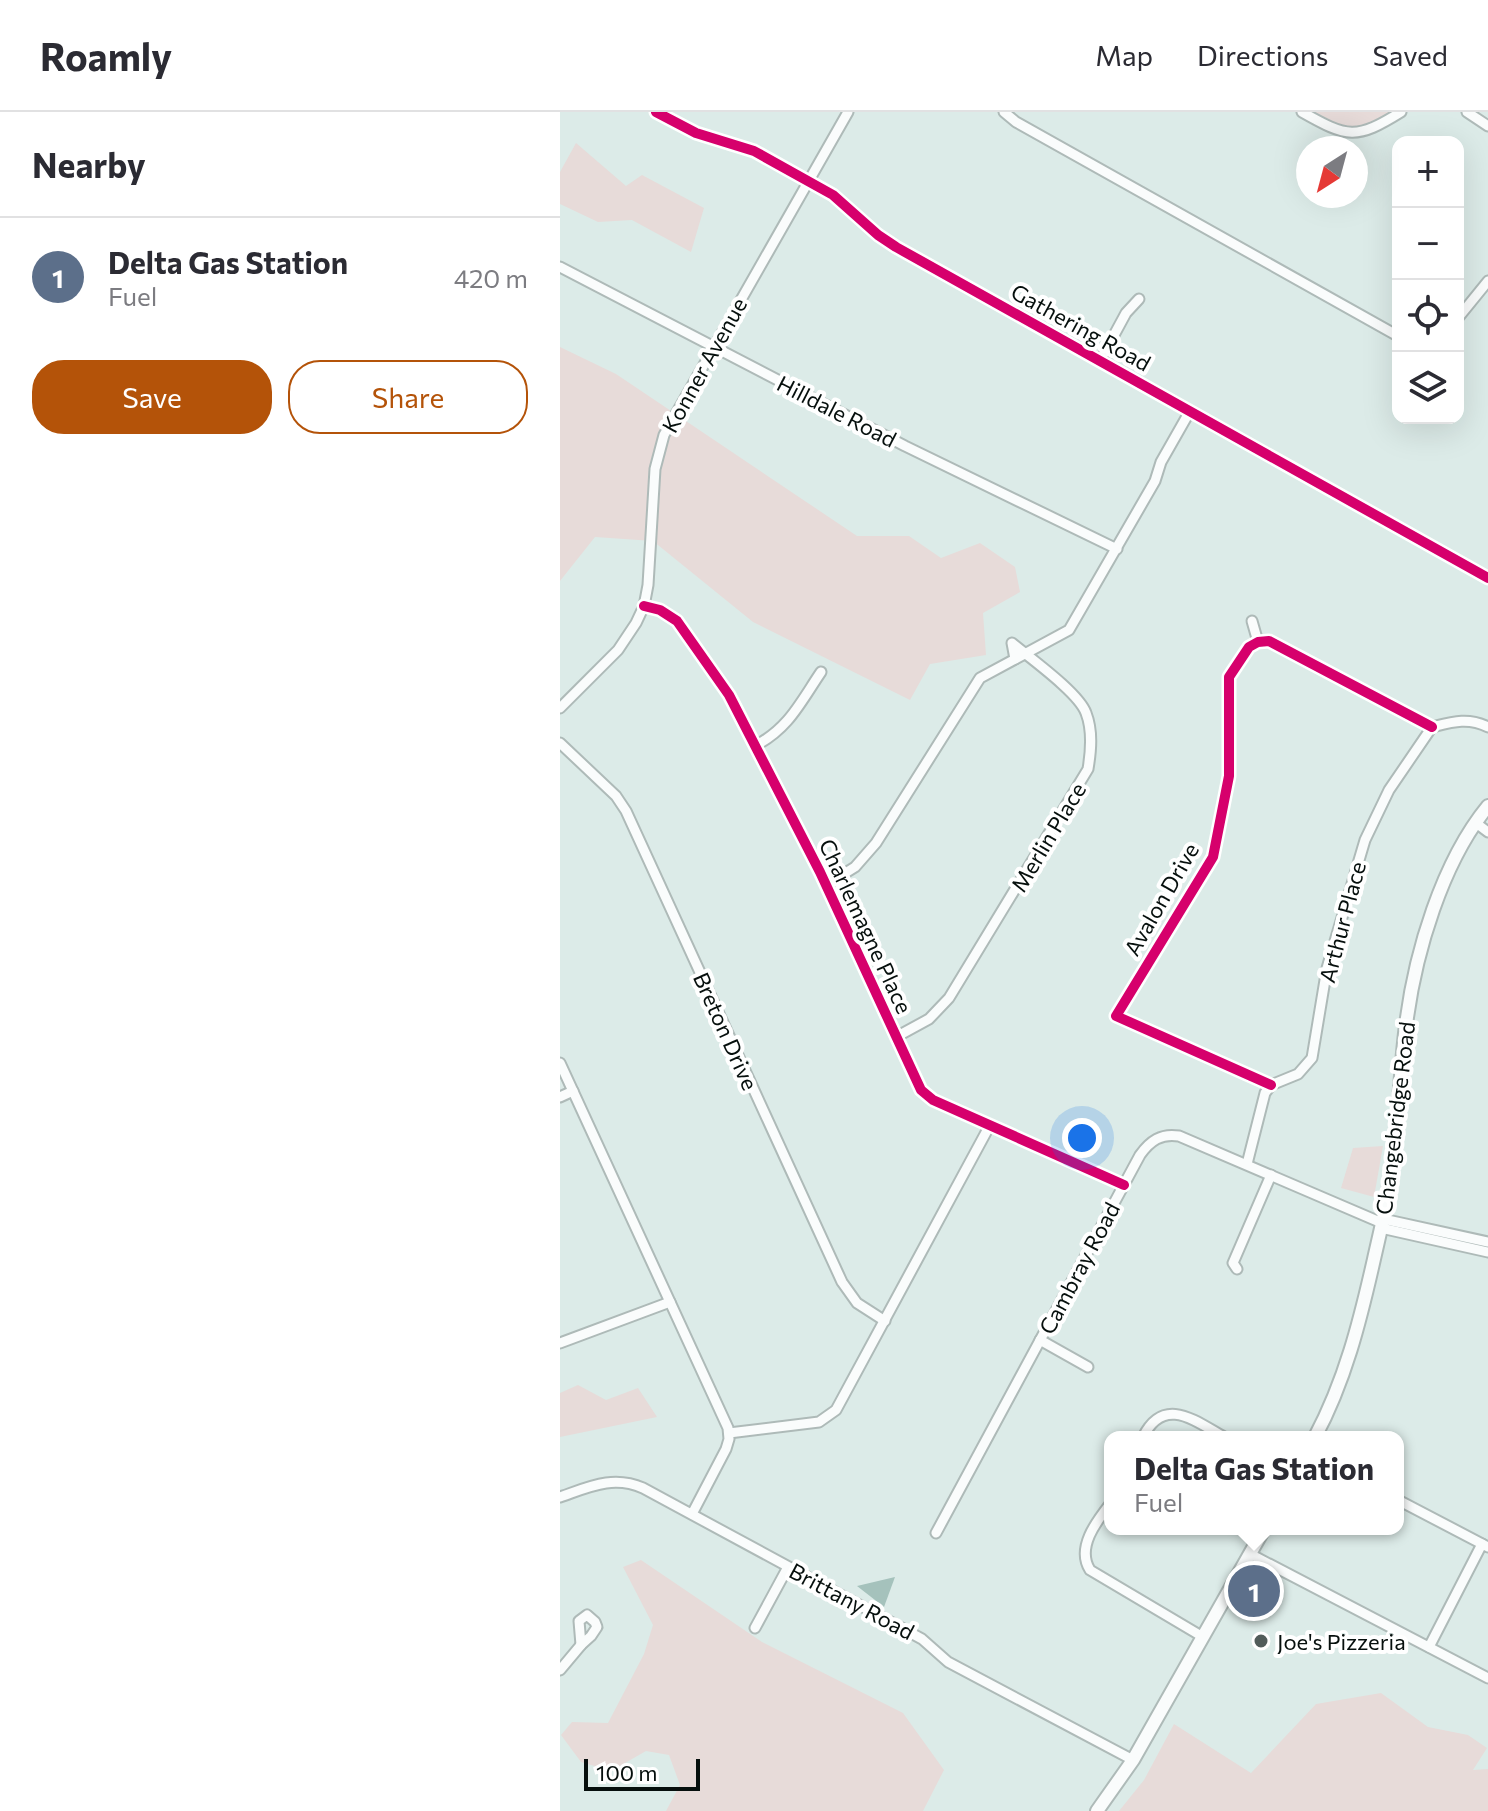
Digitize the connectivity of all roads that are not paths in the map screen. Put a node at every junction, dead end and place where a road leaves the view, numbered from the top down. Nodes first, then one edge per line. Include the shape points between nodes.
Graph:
1 (656, 112) edge
2 (848, 112) edge
3 (1004, 112) edge
4 (1302, 112) edge
5 (1401, 112) edge
6 (1467, 112) edge
7 (1488, 126) edge
8 (808, 182) junction
9 (560, 267) edge
10 (1488, 281) edge
11 (1139, 299) dead end
12 (1464, 311) edge
13 (1392, 333) edge
14 (713, 347) junction
15 (1100, 361) junction
16 (1190, 411) junction
17 (1117, 549) junction
18 (1487, 574) edge
19 (644, 606) junction
20 (1252, 621) dead end
21 (1258, 642) junction
22 (1025, 654) junction
23 (1015, 659) junction
24 (821, 672) dead end
25 (560, 708) edge
26 (1432, 727) junction
27 (1488, 727) edge
28 (560, 743) edge
29 (755, 746) junction
30 (1488, 806) edge
31 (1476, 823) junction
32 (1488, 832) edge
33 (826, 885) junction
34 (896, 1037) junction
35 (560, 1063) edge
36 (1271, 1085) junction
37 (573, 1091) junction
38 (560, 1097) edge
39 (990, 1125) junction
40 (1247, 1164) junction
41 (1271, 1175) junction
42 (1124, 1185) junction
43 (1382, 1224) junction
44 (1488, 1242) edge
45 (1488, 1252) edge
46 (1237, 1269) dead end
47 (670, 1302) junction
48 (885, 1321) junction
49 (1040, 1340) junction
50 (560, 1343) edge
51 (1088, 1367) dead end
52 (1148, 1431) edge
53 (1212, 1431) edge
54 (1318, 1431) edge
55 (729, 1433) junction
56 (560, 1497) edge
57 (1404, 1503) edge
58 (1104, 1513) edge
59 (692, 1514) junction
60 (936, 1533) dead end
61 (1261, 1535) edge
62 (1485, 1546) edge
63 (1250, 1554) junction
64 (788, 1567) junction
65 (755, 1628) dead end
66 (1203, 1637) junction
67 (581, 1645) dead end
68 (1429, 1647) junction
69 (560, 1670) edge
70 (1488, 1678) edge
71 (1133, 1760) junction
72 (1097, 1811) edge

1 - 8 street, Gathering Road via 686,129 754,151
2 - 8 street, Konner Avenue
3 - 13 street
4 - 5 street via 1354,134
6 - 7 street
8 - 14 street, Konner Avenue
8 - 15 street, Gathering Road via 833,195 896,247
9 - 14 street, Hilldale Road
10 - 12 street
11 - 15 street
14 - 17 street, Hilldale Road
14 - 19 street, Konner Avenue via 658,449
15 - 16 street, Gathering Road
16 - 17 street
16 - 18 street, Gathering Road
17 - 22 street via 1069,630
19 - 25 street, Konner Avenue via 618,650
19 - 29 street, Charlemagne Place via 677,621 729,695
20 - 21 street
21 - 26 street via 1274,642
21 - 36 street, Avalon Drive via 1229,677 1229,776 1213,857 1116,1016
22 - 23 street
22 - 23 street via 1012,643
22 - 34 street, Merlin Place via 1084,707 1091,740 1088,769 949,998 929,1019
23 - 33 street via 974,685 868,854
24 - 29 street via 781,730
26 - 27 street via 1463,720
26 - 36 street, Arthur Place via 1389,790 1365,840 1327,968 1312,1058 1298,1074
28 - 48 street, Breton Drive via 626,811 842,1282 857,1303
29 - 33 street, Charlemagne Place
30 - 31 main road, Changebridge Road
31 - 32 street
31 - 43 main road, Changebridge Road via 1445,880 1412,990
33 - 34 street, Charlemagne Place
34 - 39 street, Charlemagne Place via 921,1090
35 - 37 street
36 - 40 street via 1261,1104
37 - 38 street
37 - 47 street
39 - 42 street, Charlemagne Place
39 - 48 street
40 - 41 street, Cambray Road
40 - 42 street, Cambray Road via 1179,1136 1163,1135 1146,1146
41 - 43 street, Cambray Road
41 - 46 street via 1233,1263
42 - 49 street, Cambray Road
43 - 44 street
43 - 45 street
43 - 54 main road, Changebridge Road via 1359,1326
47 - 50 street
47 - 55 street
48 - 55 street via 831,1416
49 - 51 street
49 - 60 street, Cambray Road
52 - 53 street via 1157,1419 1174,1413
55 - 59 street via 723,1457
56 - 59 street, Brittany Road via 603,1482 624,1482
57 - 62 street
58 - 66 street via 1084,1551 1090,1570
59 - 64 street, Brittany Road
61 - 63 main road
62 - 68 street
63 - 66 main road
63 - 68 street
64 - 65 street
64 - 71 street, Brittany Road via 922,1639 948,1662
66 - 71 main road
67 - 69 street
68 - 70 street
71 - 72 main road

